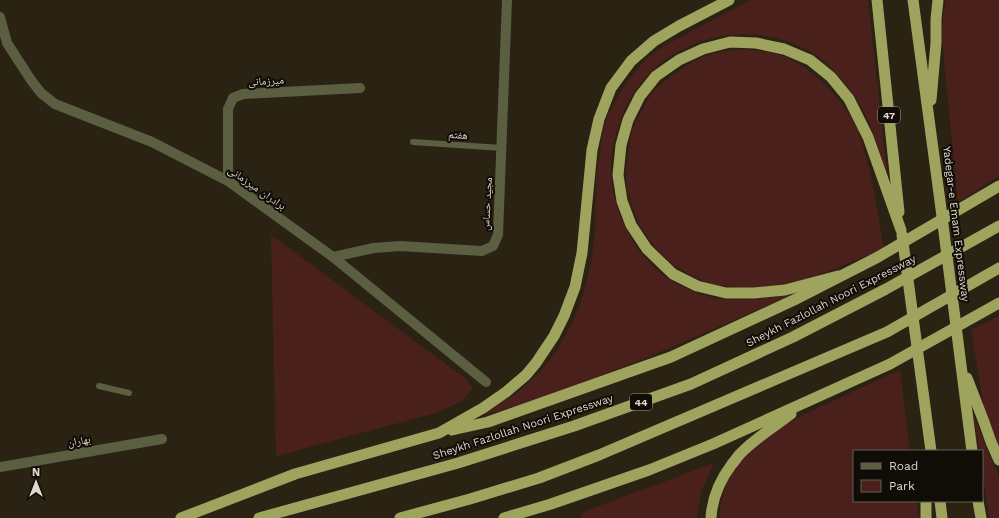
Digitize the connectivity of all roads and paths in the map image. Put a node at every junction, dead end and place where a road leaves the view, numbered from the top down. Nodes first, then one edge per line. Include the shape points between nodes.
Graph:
1 (507, 0) edge
2 (729, 0) edge
3 (878, 0) edge
4 (913, 0) edge
5 (938, 0) edge
6 (0, 17) edge
7 (360, 88) dead end
8 (929, 121) junction
9 (412, 142) dead end
10 (502, 148) junction
11 (228, 181) junction
12 (999, 186) edge
13 (999, 226) edge
14 (901, 230) junction
15 (333, 256) junction
16 (999, 268) edge
17 (838, 276) junction
18 (999, 303) edge
19 (960, 363) junction
20 (486, 382) dead end
21 (98, 386) dead end
22 (129, 394) dead end
23 (807, 402) junction
24 (439, 433) junction
25 (162, 438) dead end
26 (930, 450) edge
27 (972, 450) edge
28 (999, 460) edge
29 (0, 466) edge
30 (926, 502) edge
31 (940, 502) edge
32 (978, 502) edge
33 (182, 518) edge
34 (259, 518) edge
35 (400, 518) edge
36 (504, 518) edge
37 (711, 518) edge
38 (926, 518) edge
39 (942, 518) edge
40 (981, 518) edge

1 - 10 street, مجید حساس
2 - 24 highway via 654,41 631,61 610,88 592,150 582,253 575,287 554,336 526,375 506,392
3 - 14 highway, 47
4 - 8 highway, Yadegar-e Emam Expressway
5 - 8 highway
6 - 11 street, برادران میرزمانی via 7,43 41,93 55,104 152,142
7 - 11 street, میرزمانی via 243,94 233,98 228,109
8 - 19 highway, Yadegar-e Emam Expressway
9 - 10 lane, هفتم
10 - 15 street, مجید حساس via 498,235 493,246 482,251 400,246
11 - 15 street, برادران میرزمانی
12 - 17 highway via 878,257
13 - 34 highway, Sheykh Fazlollah Noori Expressway / 44 via 793,337 691,384 574,426 465,460
14 - 17 highway via 868,136 849,99 831,77 810,60 784,49 756,43 730,42 704,49 679,60 656,76 640,96 628,120 621,145 618,174 622,201 632,225 648,249 673,274 697,286 726,293 786,290
14 - 26 highway, 47
15 - 20 street, برادران میرزمانی
16 - 35 highway via 887,332 599,455 539,478
17 - 24 highway via 794,300 671,357 488,422
18 - 23 highway via 890,364
19 - 27 highway, Yadegar-e Emam Expressway
19 - 28 highway
21 - 22 lane
23 - 36 highway via 649,470
23 - 37 highway via 739,454 717,489 711,508
24 - 33 highway via 295,474
25 - 29 street, بهاران
30 - 38 highway
31 - 39 highway
32 - 40 highway

